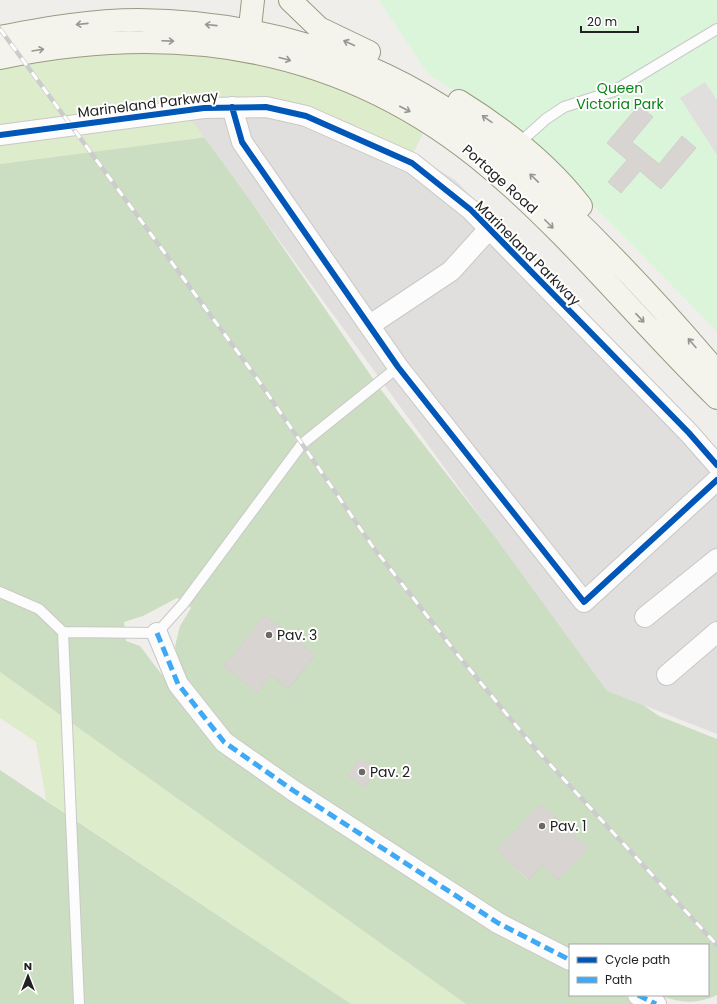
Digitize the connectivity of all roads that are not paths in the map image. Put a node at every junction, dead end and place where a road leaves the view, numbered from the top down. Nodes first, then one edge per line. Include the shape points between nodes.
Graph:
1 (253, 0) edge
2 (290, 0) edge
3 (717, 29) edge
4 (0, 37) edge
5 (249, 40) junction
6 (0, 58) edge
7 (232, 107) junction
8 (0, 135) edge
9 (503, 158) junction
10 (489, 229) junction
11 (370, 326) junction
12 (398, 367) junction
13 (717, 372) edge
14 (717, 398) edge
15 (717, 465) edge
16 (717, 480) edge
17 (717, 559) edge
18 (0, 592) edge
19 (645, 617) dead end
20 (63, 632) junction
21 (717, 632) edge
22 (157, 633) junction
23 (667, 675) dead end
24 (569, 959) edge
25 (640, 996) edge
26 (79, 1004) edge
27 (656, 1004) edge

1 - 5 main road
9 -> 2 main road via 487,119 431,84 319,28
3 - 9 lane via 614,90 564,107 546,119
5 -> 4 main road via 202,24 138,20 70,25
6 -> 5 main road via 74,46 137,41 200,43
5 - 9 main road, Portage Road via 285,38 386,75 459,117
7 - 8 street, Marineland Parkway via 204,108
7 - 10 street, Marineland Parkway via 266,107 306,116 412,164 471,210
7 - 11 street via 242,142
13 -> 9 main road via 631,275 556,178
9 -> 14 main road, Portage Road via 544,219
10 - 11 street via 451,271
10 - 15 street, Marineland Parkway via 668,411
11 - 12 street
12 - 16 street via 584,602
12 - 22 lane via 302,444 184,604
17 - 19 street
18 - 20 lane via 39,609
20 - 22 lane
20 - 26 lane
21 - 23 street
22 - 24 street via 178,684 224,742 294,791 498,923
25 - 27 street

